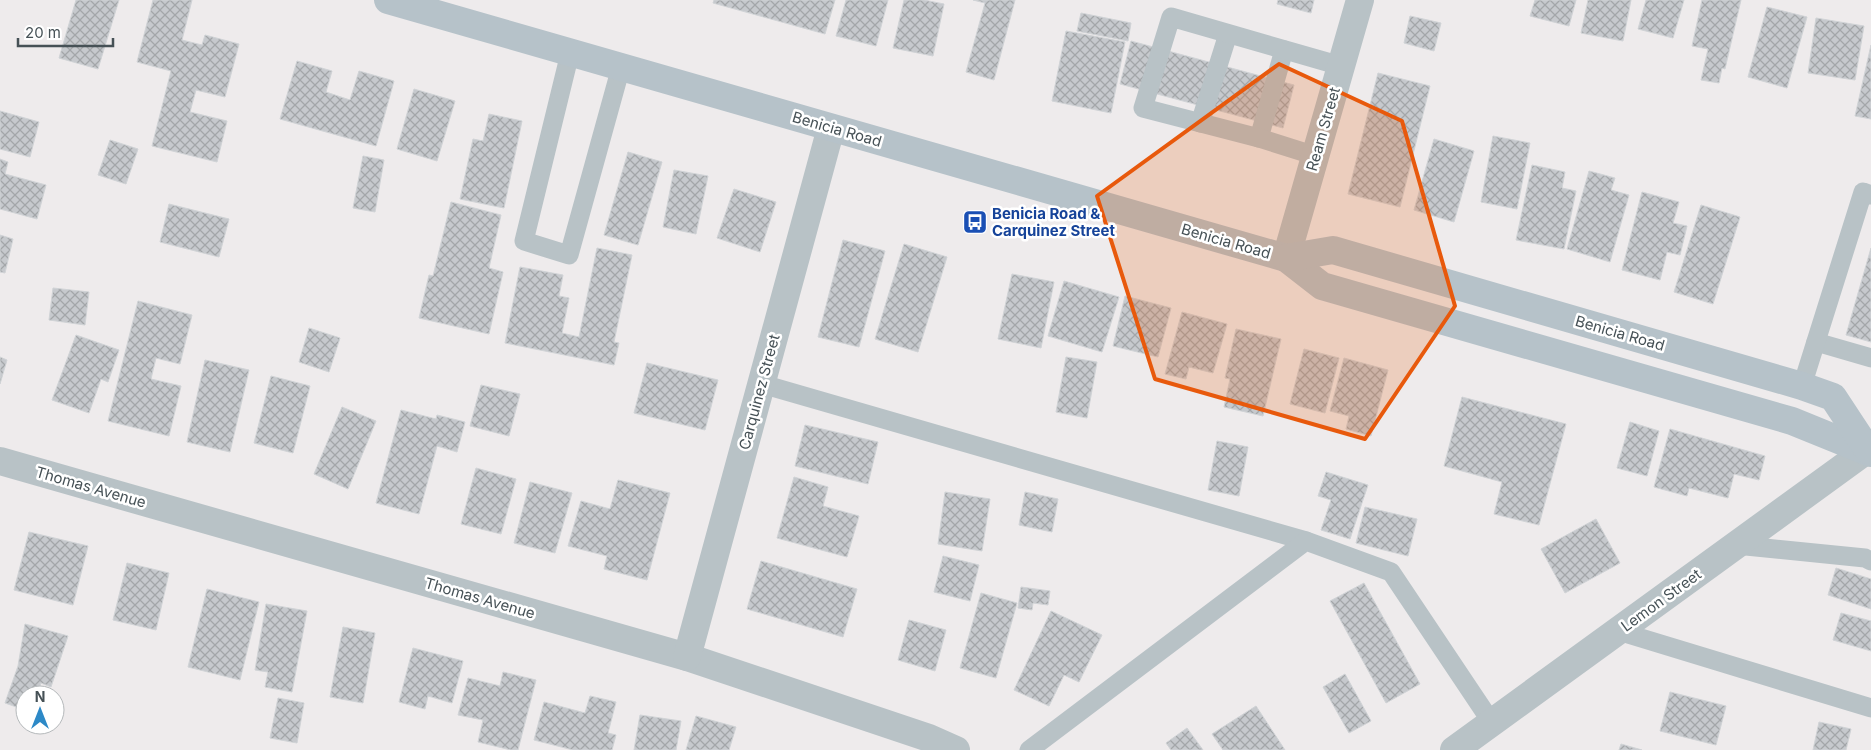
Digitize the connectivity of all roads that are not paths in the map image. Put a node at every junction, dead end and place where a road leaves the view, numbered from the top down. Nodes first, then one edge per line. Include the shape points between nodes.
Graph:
1 (388, 0) edge
2 (1360, 0) edge
3 (1228, 34) junction
4 (1284, 50) junction
5 (570, 53) junction
6 (1341, 66) junction
7 (621, 67) junction
8 (1200, 123) junction
9 (832, 128) junction
10 (1259, 138) junction
11 (1316, 156) junction
12 (1871, 195) edge
13 (1286, 258) junction
14 (1816, 342) junction
15 (1871, 358) edge
16 (762, 384) junction
17 (1802, 386) junction
18 (1870, 450) edge
19 (0, 461) edge
20 (1306, 541) junction
21 (1736, 545) junction
22 (1871, 561) edge
23 (1618, 631) junction
24 (687, 657) junction
25 (1871, 708) edge
26 (1492, 722) junction
27 (956, 750) edge
28 (1029, 750) edge
29 (1454, 750) edge

1 - 5 main road, Benicia Road
2 - 6 street, Ream Street
3 - 4 lane
3 - 8 lane
3 - 8 lane via 1171,17 1143,108
4 - 6 lane
4 - 10 lane
5 - 7 main road, Benicia Road
5 - 7 lane via 524,242 569,255
6 - 11 street, Ream Street
7 - 9 main road, Benicia Road
8 - 10 lane
9 - 13 main road, Benicia Road
9 - 16 street, Carquinez Street
10 - 11 lane
11 - 13 street, Ream Street
12 - 14 lane via 1863,192
13 - 17 main road, Benicia Road via 1333,250
13 - 18 main road, Benicia Road via 1322,286 1792,421
14 - 15 lane
14 - 17 lane
16 - 20 lane
16 - 24 street, Carquinez Street
17 - 18 main road, Benicia Road via 1833,397
18 - 21 street, Lemon Street
19 - 24 street, Thomas Avenue
20 - 26 lane via 1391,572
20 - 28 lane
21 - 22 lane
21 - 23 street, Lemon Street
23 - 25 lane
23 - 26 street, Lemon Street
24 - 27 street, Thomas Avenue via 929,738
26 - 29 street, Lemon Street

